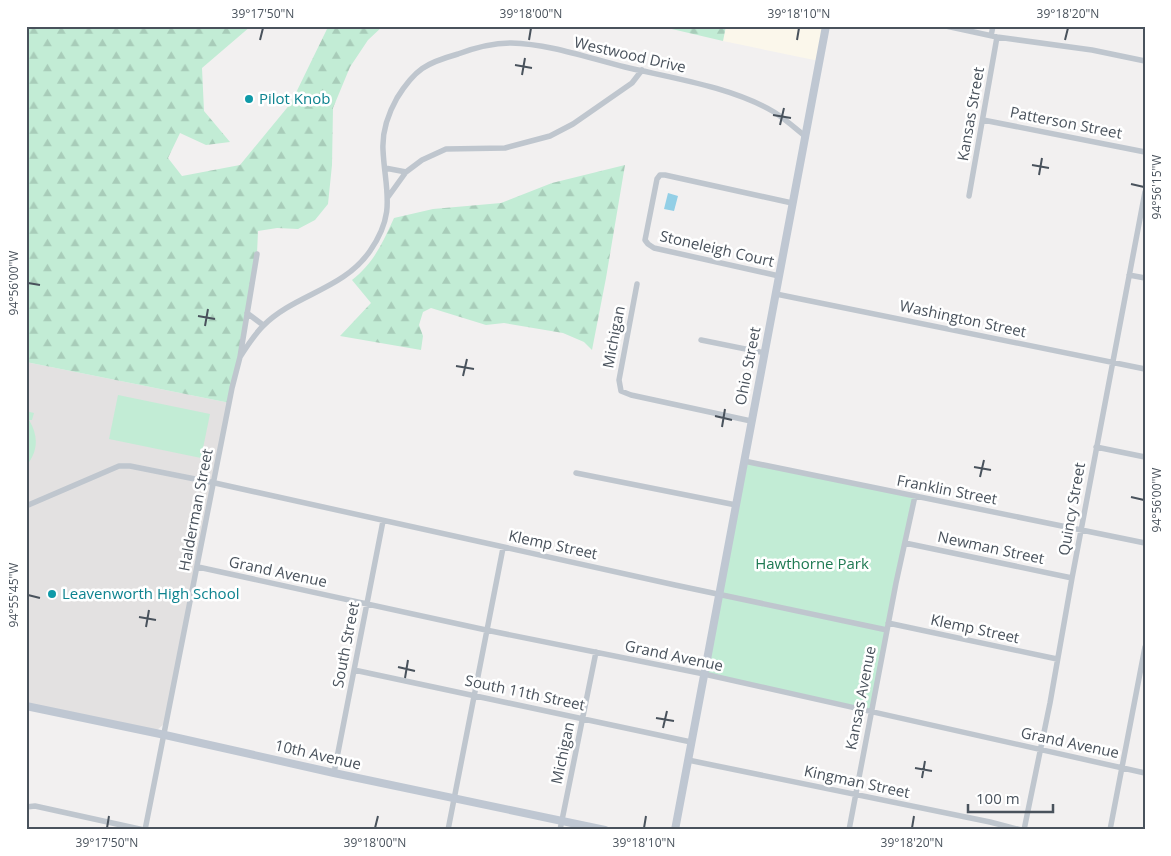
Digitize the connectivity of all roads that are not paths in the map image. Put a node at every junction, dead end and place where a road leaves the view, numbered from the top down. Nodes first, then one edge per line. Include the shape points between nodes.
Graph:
1 (826, 26) edge
2 (946, 26) edge
3 (993, 26) edge
4 (994, 36) junction
5 (1145, 61) edge
6 (642, 70) junction
7 (983, 120) junction
8 (805, 136) junction
9 (1145, 152) edge
10 (385, 168) junction
11 (406, 172) junction
12 (1145, 192) edge
13 (969, 196) dead end
14 (388, 197) junction
15 (792, 203) junction
16 (257, 254) dead end
17 (1129, 275) junction
18 (780, 276) junction
19 (1145, 278) edge
20 (637, 284) dead end
21 (776, 294) junction
22 (247, 313) junction
23 (263, 325) junction
24 (701, 340) dead end
25 (764, 353) junction
26 (240, 357) junction
27 (1112, 363) junction
28 (1145, 369) edge
29 (751, 421) junction
30 (1096, 447) junction
31 (1145, 457) edge
32 (744, 461) junction
33 (576, 473) dead end
34 (215, 483) junction
35 (915, 496) junction
36 (736, 505) junction
37 (26, 506) edge
38 (384, 521) junction
39 (1081, 530) junction
40 (905, 543) junction
41 (1145, 543) edge
42 (503, 548) junction
43 (198, 567) junction
44 (1072, 578) junction
45 (719, 594) junction
46 (366, 604) junction
47 (888, 623) junction
48 (486, 630) junction
49 (887, 630) junction
50 (1145, 647) edge
51 (596, 652) junction
52 (1058, 659) junction
53 (354, 670) junction
54 (704, 674) junction
55 (1142, 674) edge
56 (473, 695) junction
57 (26, 706) edge
58 (871, 711) junction
59 (583, 718) junction
60 (165, 734) junction
61 (691, 742) junction
62 (1040, 749) junction
63 (688, 760) junction
64 (1123, 767) junction
65 (1145, 772) edge
66 (334, 773) junction
67 (855, 795) junction
68 (454, 798) junction
69 (26, 807) edge
70 (562, 820) junction
71 (145, 830) edge
72 (448, 830) edge
73 (560, 830) edge
74 (605, 830) edge
75 (675, 830) edge
76 (849, 830) edge
77 (1023, 830) edge
78 (1110, 830) edge

1 - 8 street, Ohio Street
2 - 4 street
3 - 4 street, Kansas Street
4 - 5 street
4 - 7 street, Kansas Street
6 - 8 street, Westwood Drive via 753,102 774,112
6 - 10 street, Westwood Drive via 542,46 510,43 476,48 433,62 414,74 389,115 384,142
6 - 11 street via 632,83 550,136 505,148 446,149
7 - 9 street, Patterson Street
7 - 13 street, Kansas Street
8 - 15 street, Ohio Street
10 - 11 street
10 - 14 street, Westwood Drive
11 - 14 street
12 - 17 street, Quincy Street
14 - 23 street, Westwood Drive via 386,219 377,242 364,260 348,275
15 - 18 street, Ohio Street
15 - 18 street, Stoneleigh Court via 660,175 645,240 654,248
16 - 22 street, Halderman Street
17 - 19 street
17 - 27 street, Quincy Street
18 - 21 street, Ohio Street
20 - 29 street, Michigan via 619,387 624,393
21 - 25 street, Ohio Street
21 - 27 street, Washington Street
22 - 23 street
22 - 26 street, Halderman Street
23 - 26 street, Westwood Drive
24 - 25 street
25 - 29 street, Ohio Street
26 - 34 street, Halderman Street
27 - 28 street, Washington Street
27 - 30 street, Quincy Street
29 - 32 street, Ohio Street
30 - 31 street
30 - 39 street, Quincy Street
32 - 35 street, Franklin Street
32 - 36 street, Ohio Street
33 - 36 street
34 - 37 street via 119,466
34 - 38 street, Klemp Street
34 - 43 street, Halderman Street
35 - 39 street, Franklin Street
35 - 40 street
36 - 45 street, Ohio Street
38 - 42 street, Klemp Street
38 - 46 street, South Street
39 - 41 street, Franklin Street
39 - 44 street, Quincy Street
40 - 44 street, Newman Street
40 - 47 street
42 - 45 street, Klemp Street
42 - 48 street
43 - 46 street, Grand Avenue
43 - 60 street, Halderman Street
44 - 52 street, Quincy Street
45 - 49 street, Klemp Street
45 - 54 street, Ohio Street
46 - 48 street, Grand Avenue
46 - 53 street, South Street
47 - 49 street
47 - 52 street, Klemp Street
48 - 51 street, Grand Avenue
48 - 56 street
49 - 58 street, Kansas Avenue
50 - 55 street
51 - 54 street, Grand Avenue
51 - 59 street, Michigan
52 - 62 street, Quincy Street
53 - 56 street, South 11th Street
53 - 66 street, South Street
54 - 58 street, Grand Avenue
54 - 61 street, Ohio Street
55 - 64 street
56 - 59 street, South 11th Street
56 - 68 street
57 - 60 street, 10th Avenue
58 - 62 street, Grand Avenue
58 - 67 street, Kansas Avenue
59 - 61 street, South 11th Street
59 - 70 street, Michigan
60 - 66 street, 10th Avenue
60 - 71 street, Halderman Street
61 - 63 street, Ohio Street
62 - 64 street, Grand Avenue
62 - 77 street, Quincy Street
63 - 67 street, Kingman Street
63 - 75 street, Ohio Street
64 - 65 street, Grand Avenue
64 - 78 street
66 - 68 street, 10th Avenue
67 - 76 street, Kansas Avenue
67 - 77 street, Kingman Street
68 - 70 street, 10th Avenue
68 - 72 street
69 - 71 street via 35,806
70 - 73 street, Michigan
70 - 74 street, 10th Avenue

